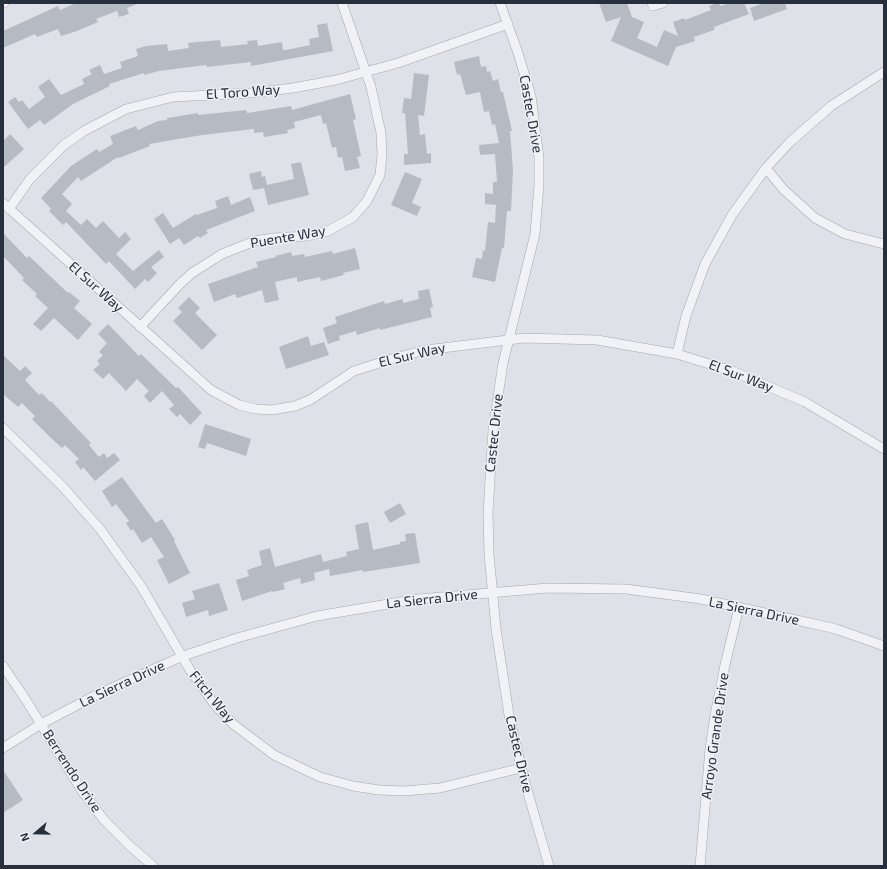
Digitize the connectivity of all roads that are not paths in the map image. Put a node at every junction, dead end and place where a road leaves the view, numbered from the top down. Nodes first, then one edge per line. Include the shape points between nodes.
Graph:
1 (342, 3) edge
2 (500, 3) edge
3 (652, 3) edge
4 (662, 3) edge
5 (508, 24) junction
6 (884, 72) edge
7 (366, 73) junction
8 (766, 168) junction
9 (6, 206) edge
10 (884, 244) edge
11 (140, 327) junction
12 (508, 340) junction
13 (677, 354) junction
14 (3, 428) edge
15 (884, 449) edge
16 (492, 592) junction
17 (739, 607) junction
18 (884, 646) edge
19 (183, 656) junction
20 (3, 666) edge
21 (41, 724) junction
22 (3, 748) edge
23 (521, 768) junction
24 (153, 866) edge
25 (549, 866) edge
26 (700, 866) edge

1 - 7 street, Puente Way
2 - 5 street, Castec Drive
3 - 4 street via 654,6
5 - 7 street, El Toro Way
5 - 12 street, Castec Drive via 530,96 538,151 539,184 530,259
6 - 8 street via 831,106 789,143
7 - 9 street, El Toro Way via 293,88 173,97 126,109 104,119 64,145
7 - 11 street, Puente Way via 376,105 382,154 380,175 363,207 341,225 328,231 306,236 261,240 222,254 179,285
8 - 10 street via 783,189 815,218 845,234
8 - 13 street via 732,215 705,264 686,316
9 - 11 street, El Sur Way
11 - 12 street, El Sur Way via 217,394 240,405 272,410 310,400 354,371 398,356 455,345
12 - 13 street, El Sur Way via 597,340
12 - 16 street, Castec Drive via 498,390 489,472 488,520
13 - 15 street, El Sur Way via 769,385 812,406
14 - 19 street, Fitch Way via 63,487 100,529 141,586
16 - 17 street, La Sierra Drive via 548,588 626,589
16 - 19 street, La Sierra Drive via 418,599 318,616
16 - 23 street, Castec Drive via 502,672
17 - 18 street, La Sierra Drive via 836,629
17 - 26 street, Arroyo Grande Drive via 714,722
19 - 21 street, La Sierra Drive via 98,694
19 - 23 street, Fitch Way via 200,685 233,724 274,755 320,777 353,786 404,791 440,788
20 - 21 street, Berrendo Drive
21 - 22 street, La Sierra Drive
21 - 24 street, Berrendo Drive via 82,791 104,820
23 - 25 street, Castec Drive

